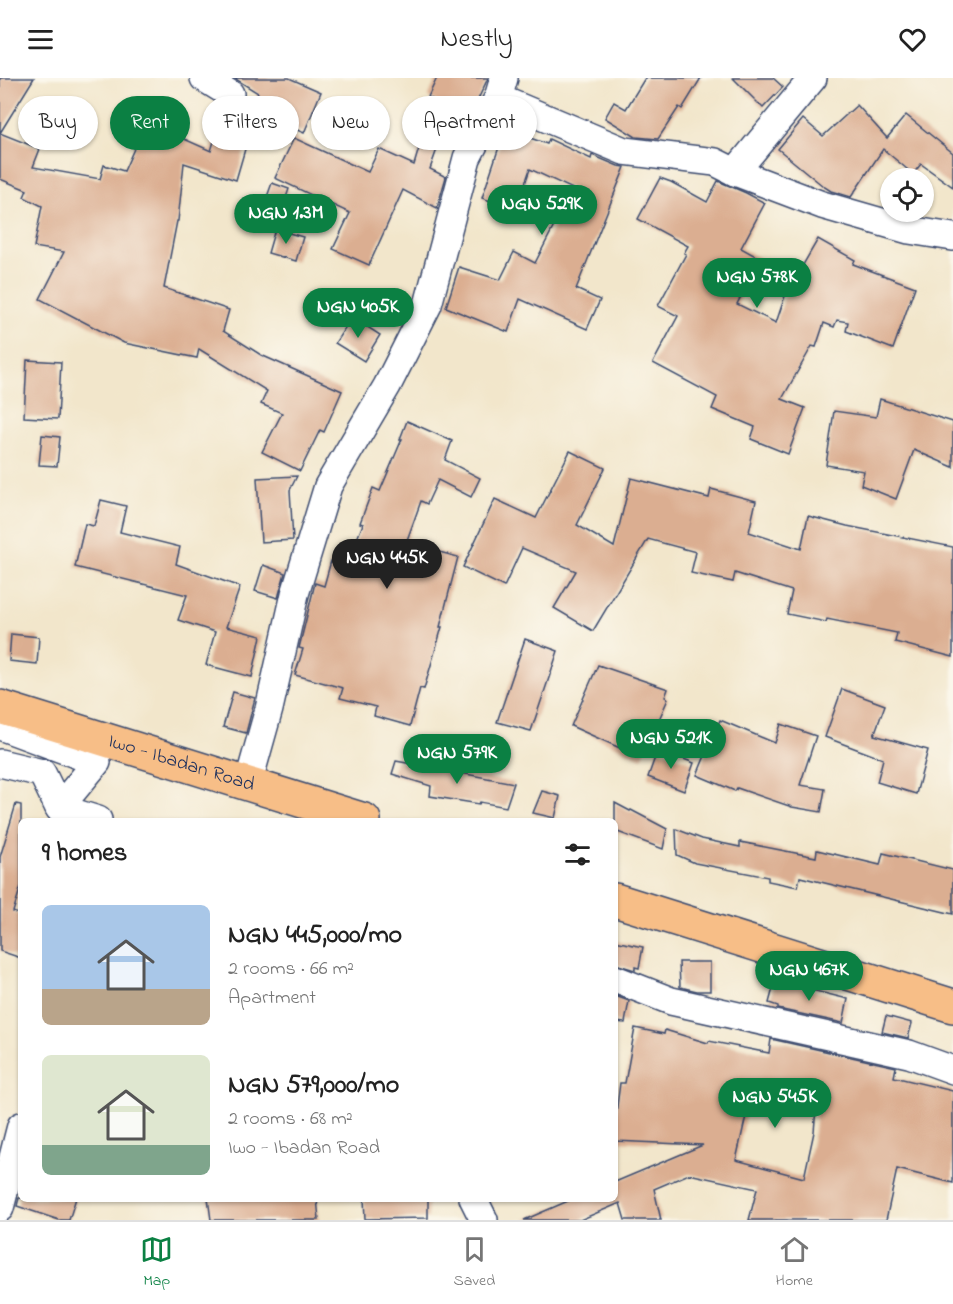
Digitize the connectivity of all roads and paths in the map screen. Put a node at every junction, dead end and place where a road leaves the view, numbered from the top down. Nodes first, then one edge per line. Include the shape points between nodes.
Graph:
1 (204, 78) edge
2 (813, 78) edge
3 (501, 88) edge
4 (230, 94) dead end
5 (735, 172) junction
6 (953, 237) edge
7 (0, 707) edge
8 (0, 726) edge
9 (0, 762) edge
10 (248, 784) junction
11 (59, 808) junction
12 (92, 818) edge
13 (358, 818) edge
14 (618, 901) edge
15 (618, 980) edge
16 (953, 1006) edge
17 (953, 1070) edge
18 (18, 1138) edge
19 (475, 1202) edge
20 (0, 1208) edge
21 (484, 1220) edge

1 - 4 street
2 - 5 street
3 - 5 street via 624,151 715,162
3 - 10 street via 466,158 428,305 387,386 328,486 295,594
5 - 6 street via 822,205 909,230
7 - 10 main road, Iwo - Ibadan Road
8 - 11 street via 98,762
9 - 11 street via 42,773
10 - 13 main road, Iwo - Ibadan Road
11 - 12 street
14 - 16 main road
15 - 17 street via 671,1001 909,1054
18 - 20 street
19 - 21 street

